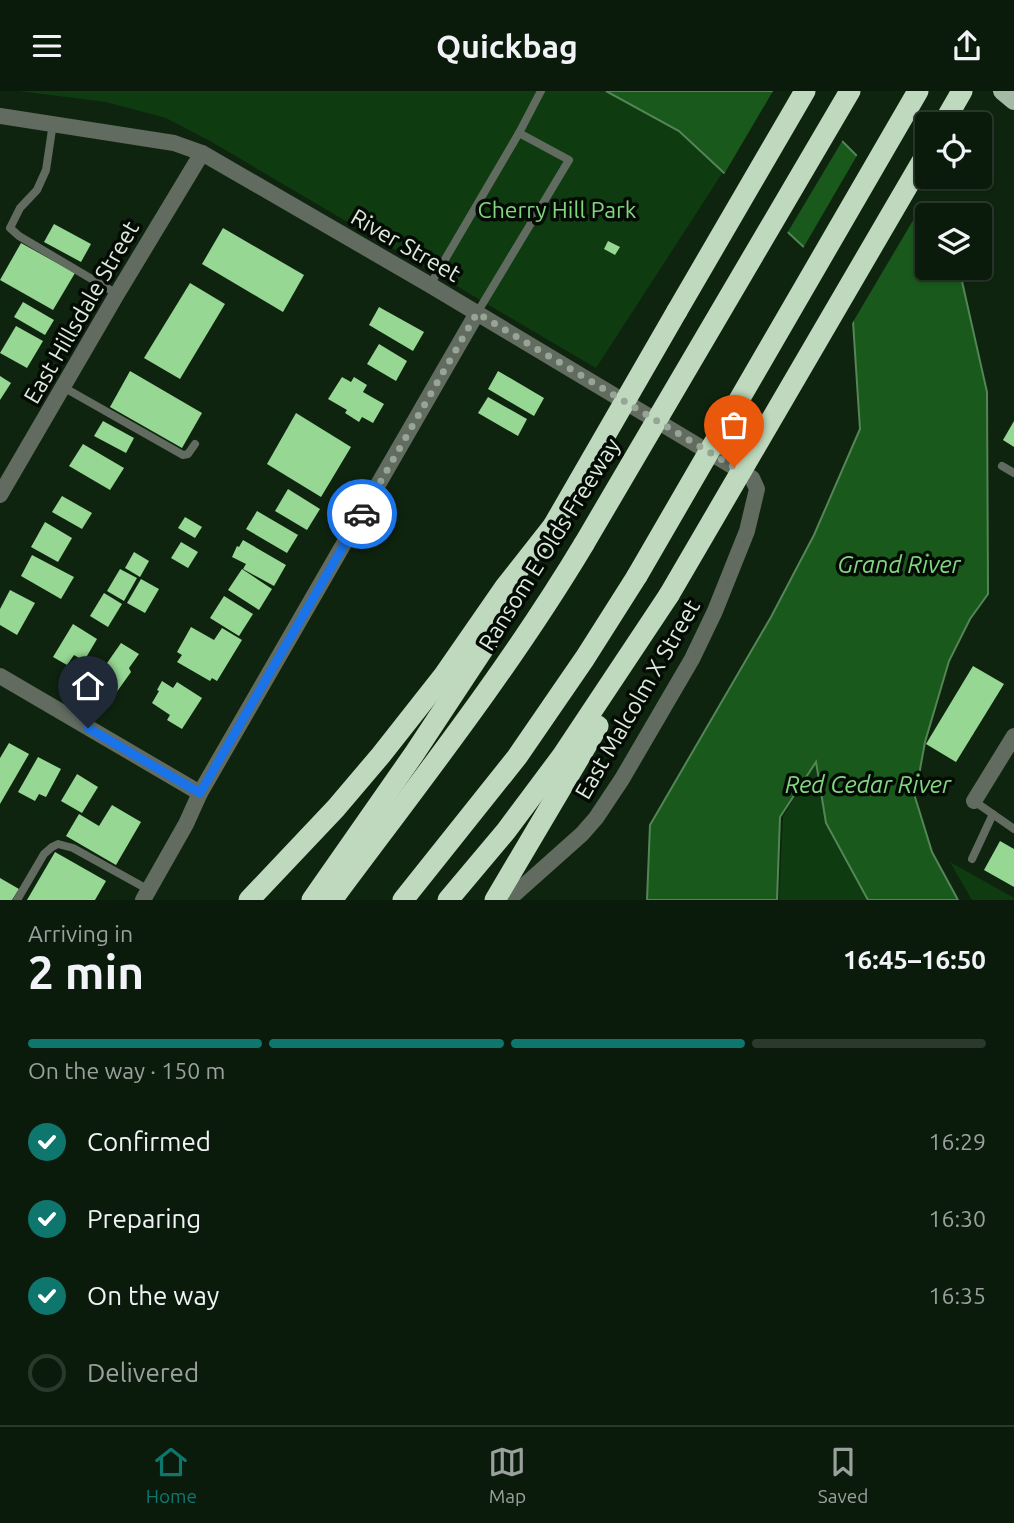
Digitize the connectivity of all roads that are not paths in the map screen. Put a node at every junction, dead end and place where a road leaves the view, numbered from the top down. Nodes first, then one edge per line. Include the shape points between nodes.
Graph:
1 (541, 91) edge
2 (805, 91) edge
3 (850, 91) edge
4 (918, 91) edge
5 (962, 91) edge
6 (1002, 91) edge
7 (1014, 101) edge
8 (950, 112) edge
9 (0, 116) edge
10 (53, 124) junction
11 (519, 133) junction
12 (202, 153) junction
13 (915, 173) edge
14 (430, 285) junction
15 (117, 294) junction
16 (477, 313) junction
17 (63, 387) junction
18 (195, 444) dead end
19 (1002, 466) dead end
20 (1014, 473) edge
21 (757, 489) joint
22 (0, 495) edge
23 (553, 526) junction
24 (669, 595) junction
25 (0, 676) edge
26 (1014, 736) edge
27 (200, 793) junction
28 (974, 801) joint
29 (993, 814) junction
30 (1014, 829) edge
31 (972, 859) dead end
32 (146, 895) edge
33 (17, 900) edge
34 (249, 900) edge
35 (312, 900) edge
36 (332, 900) edge
37 (403, 900) edge
38 (448, 900) edge
39 (495, 900) edge
40 (508, 900) edge

1 - 11 lane
2 - 23 highway, bridge
3 - 36 highway, Ransom E Olds Freeway, bridge via 539,616
4 - 37 highway, bridge via 585,658 517,757
5 - 8 highway
6 - 7 main road
9 - 10 street, River Street
10 - 12 street, River Street via 174,143
10 - 15 lane via 46,170 10,228
11 - 14 lane
11 - 16 lane via 569,160
12 - 14 street, River Street
12 - 15 street, East Hillsdale Street
13 - 24 highway, bridge
14 - 16 street, River Street
15 - 17 street, East Hillsdale Street
16 - 21 street, River Street via 752,478
16 - 27 street
17 - 18 lane via 183,455
17 - 22 street, East Hillsdale Street
19 - 20 lane
21 - 40 street, East Malcolm X Street via 747,531 704,636 622,779 582,834
23 - 34 highway via 382,755
23 - 35 highway via 486,645
24 - 38 highway via 562,757
24 - 39 highway
25 - 27 street
26 - 28 street
27 - 32 street
28 - 29 lane
29 - 30 lane
29 - 31 lane
32 - 33 lane via 73,848 58,844 44,853

